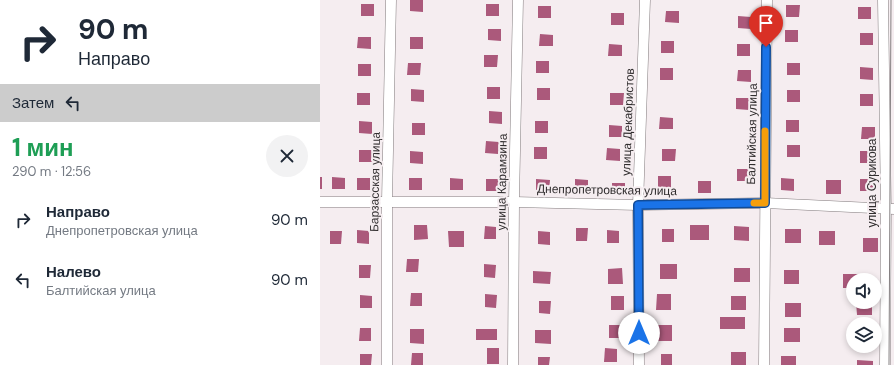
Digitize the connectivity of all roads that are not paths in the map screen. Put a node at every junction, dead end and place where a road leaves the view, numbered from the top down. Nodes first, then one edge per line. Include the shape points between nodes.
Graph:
1 (392, 0) edge
2 (518, 0) edge
3 (645, 0) edge
4 (767, 0) edge
5 (883, 0) edge
6 (387, 201) junction
7 (320, 202) edge
8 (514, 202) junction
9 (765, 203) junction
10 (638, 205) junction
11 (890, 209) edge
12 (387, 365) edge
13 (513, 365) edge
14 (639, 365) edge
15 (764, 365) edge
16 (884, 365) edge

1 - 6 street, Барзасская улица
2 - 8 street, улица Карамзина
3 - 10 street, улица Декабристов
4 - 9 street, Балтийская улица
5 - 11 street, улица Сурикова
6 - 7 street, Днепропетровская улица
6 - 8 street, Днепропетровская улица
6 - 12 street, Барзасская улица
8 - 10 street, Днепропетровская улица
8 - 13 street, улица Карамзина
9 - 10 street, Днепропетровская улица
9 - 11 street, Днепропетровская улица
9 - 15 street, Балтийская улица
10 - 14 street, улица Декабристов
11 - 16 street, улица Сурикова

